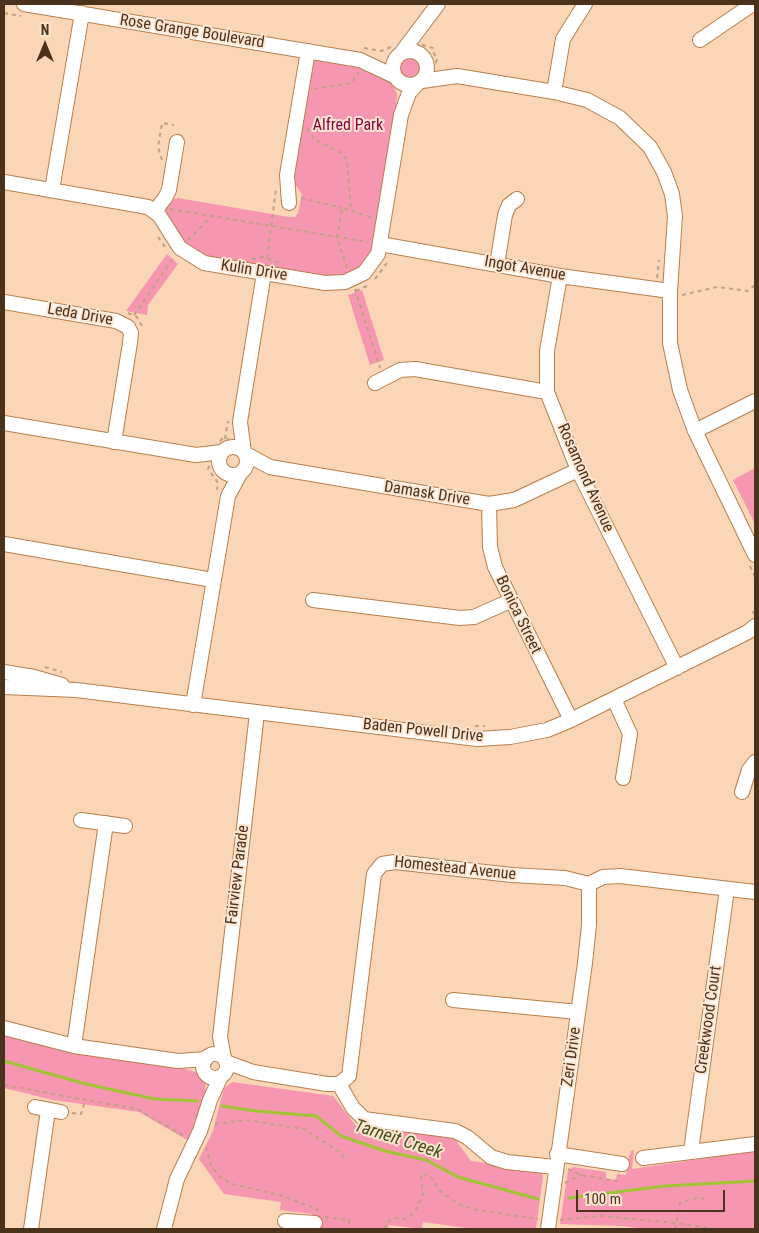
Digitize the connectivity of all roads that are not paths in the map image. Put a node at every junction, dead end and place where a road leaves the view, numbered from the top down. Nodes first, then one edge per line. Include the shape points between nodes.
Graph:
1 (24, 4) edge
2 (438, 4) edge
3 (585, 4) edge
4 (753, 4) edge
5 (82, 13) junction
6 (700, 40) dead end
7 (399, 50) junction
8 (308, 51) junction
9 (360, 60) junction
10 (423, 64) junction
11 (395, 77) junction
12 (554, 92) junction
13 (402, 115) junction
14 (176, 142) dead end
15 (4, 182) edge
16 (52, 190) junction
17 (517, 199) dead end
18 (289, 203) road end
19 (157, 209) junction
20 (380, 244) junction
21 (497, 264) junction
22 (264, 273) junction
23 (560, 276) junction
24 (663, 290) junction
25 (4, 302) edge
26 (379, 380) road end
27 (547, 392) junction
28 (755, 401) edge
29 (234, 421) junction
30 (4, 423) edge
31 (695, 432) junction
32 (114, 442) junction
33 (224, 446) junction
34 (245, 453) junction
35 (196, 455) junction
36 (217, 467) junction
37 (270, 468) junction
38 (578, 470) junction
39 (242, 472) junction
40 (222, 494) junction
41 (489, 504) junction
42 (4, 544) edge
43 (752, 559) edge
44 (213, 580) junction
45 (313, 600) dead end
46 (510, 601) junction
47 (753, 630) edge
48 (677, 668) junction
49 (9, 673) edge
50 (8, 687) edge
51 (76, 690) junction
52 (614, 699) junction
53 (193, 705) junction
54 (257, 713) junction
55 (570, 720) junction
56 (755, 762) edge
57 (623, 778) dead end
58 (742, 792) dead end
59 (81, 820) dead end
60 (106, 824) junction
61 (125, 826) dead end
62 (589, 884) junction
63 (727, 889) junction
64 (755, 892) edge
65 (453, 1000) dead end
66 (578, 1012) junction
67 (4, 1028) edge
68 (74, 1046) junction
69 (215, 1067) junction
70 (339, 1084) junction
71 (48, 1110) road end
72 (755, 1144) edge
73 (691, 1152) junction
74 (643, 1158) dead end
75 (556, 1161) junction
76 (622, 1164) dead end
77 (314, 1223) dead end
78 (290, 1224) edge
79 (548, 1225) edge
80 (31, 1229) edge
81 (164, 1229) edge

1 - 5 street, Rose Grange Boulevard
2 - 10 street via 424,24
3 - 12 street via 563,39
4 - 6 street
5 - 8 street, Rose Grange Boulevard
5 - 16 street
7 - 9 street, Rose Grange Boulevard via 385,58
7 - 10 street via 412,50
7 - 11 street via 392,64
8 - 9 street, Rose Grange Boulevard
8 - 18 street via 287,175
9 - 11 street, Rose Grange Boulevard
10 - 11 street via 406,85
10 - 12 street via 457,76
10 - 13 street
11 - 13 street
12 - 24 street via 587,100 620,118 650,147 664,172 672,194 674,236
13 - 20 street
14 - 19 street via 168,190
15 - 16 street
16 - 19 street
17 - 21 street via 508,205
19 - 22 street, Kulin Drive via 178,256
20 - 21 street, Ingot Avenue
20 - 22 street, Kulin Drive via 372,264 353,284 330,284
21 - 23 street, Ingot Avenue
22 - 29 street
23 - 24 street, Ingot Avenue
23 - 27 street, Rosamond Avenue via 547,351
24 - 31 street via 670,310 670,342 680,390
25 - 32 street, Leda Drive via 116,321 128,327 131,337
26 - 27 street via 400,370 414,370
27 - 38 street, Rosamond Avenue
28 - 31 street
29 - 33 street
29 - 34 street
30 - 32 street
31 - 43 street
32 - 35 street
33 - 34 street via 236,447
33 - 35 street
33 - 36 street
34 - 37 street, Damask Drive
34 - 39 street via 247,463
35 - 36 street
36 - 39 street via 231,475
36 - 40 street
37 - 39 street, Damask Drive
37 - 41 street, Damask Drive
38 - 41 street, Damask Drive via 514,500
38 - 48 street, Rosamond Avenue
39 - 40 street
40 - 44 street
41 - 46 street, Bonica Street via 490,548
42 - 44 street
44 - 53 street
45 - 46 street via 460,618 474,617
46 - 55 street, Bonica Street
47 - 48 street, Baden Powell Drive
48 - 52 street, Baden Powell Drive
49 - 50 street
49 - 51 street, Baden Powell Drive
50 - 51 street, Baden Powell Drive
51 - 53 street, Baden Powell Drive
52 - 55 street, Baden Powell Drive
52 - 57 street via 630,734
53 - 54 street, Baden Powell Drive
54 - 55 street, Baden Powell Drive via 477,739 547,730
54 - 69 street, Fairview Parade
56 - 58 street
59 - 60 street
60 - 61 street
60 - 68 street
62 - 63 street via 620,876
62 - 66 street, Zeri Drive via 589,925
62 - 70 street, Homestead Avenue via 565,878 512,876 395,862 382,864 374,874 351,1069 349,1076
63 - 64 street
63 - 73 street, Creekwood Court
65 - 66 street
66 - 75 street, Zeri Drive
67 - 68 street
68 - 69 street
69 - 70 street
69 - 81 street, Fairview Parade via 204,1123 177,1179
70 - 75 street via 353,1108 364,1119 455,1131 491,1157 506,1162
71 - 80 street
72 - 73 street
73 - 74 street
75 - 76 street
75 - 79 street, Zeri Drive
77 - 78 street

